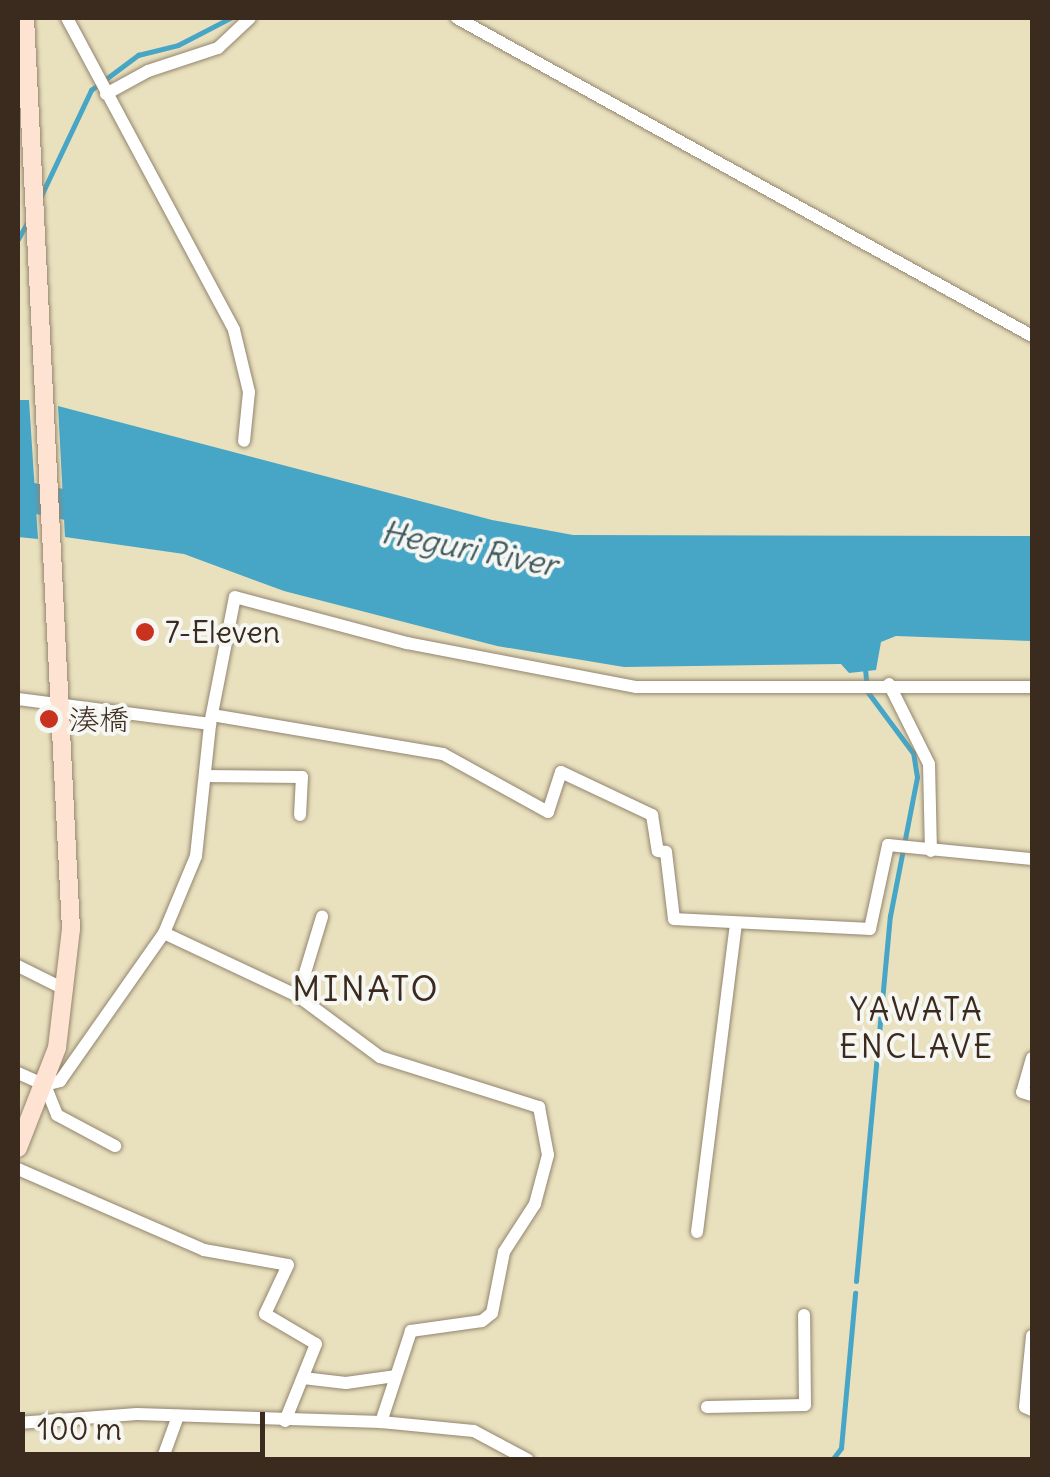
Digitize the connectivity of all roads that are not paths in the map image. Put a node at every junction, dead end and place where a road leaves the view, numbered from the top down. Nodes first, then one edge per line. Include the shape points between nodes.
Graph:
1 (25, 18) edge
2 (68, 18) edge
3 (250, 18) edge
4 (457, 18) edge
5 (104, 90) junction
6 (1032, 336) edge
7 (244, 441) dead end
8 (883, 684) junction
9 (1032, 687) edge
10 (18, 699) edge
11 (61, 704) junction
12 (211, 719) junction
13 (205, 776) junction
14 (300, 815) dead end
15 (930, 851) junction
16 (1032, 859) edge
17 (322, 918) dead end
18 (736, 923) junction
19 (164, 933) junction
20 (18, 966) edge
21 (66, 990) junction
22 (298, 996) junction
23 (1032, 1058) edge
24 (18, 1073) edge
25 (46, 1085) junction
26 (1032, 1095) edge
27 (115, 1146) dead end
28 (18, 1148) edge
29 (18, 1169) edge
30 (697, 1232) dead end
31 (804, 1315) dead end
32 (1032, 1336) edge
33 (395, 1376) junction
34 (303, 1378) junction
35 (707, 1407) dead end
36 (1032, 1410) edge
37 (178, 1416) junction
38 (285, 1421) junction
39 (380, 1422) junction
40 (18, 1423) edge
41 (162, 1460) edge
42 (528, 1460) edge

1 - 11 main road
2 - 5 street
3 - 5 street via 218,48
4 - 6 street
5 - 7 street via 234,330 249,392
8 - 9 street
8 - 12 street via 618,684 406,643 235,597
8 - 15 street via 929,764
10 - 11 street
11 - 12 street
11 - 21 main road via 70,911
12 - 13 street
12 - 18 street via 443,754 548,812 561,772 652,815 658,850 666,852 674,919
13 - 14 street via 302,778
13 - 19 street via 196,856
15 - 16 street
15 - 18 street via 888,845 870,929
17 - 22 street
18 - 30 street
19 - 22 street
19 - 25 street via 106,1022 60,1081
20 - 21 street
21 - 25 main road
22 - 33 street via 380,1057 539,1107 546,1128 542,1179 504,1252 492,1314 411,1331
23 - 26 street via 1022,1092
24 - 25 street
25 - 27 street via 56,1115
25 - 28 main road
29 - 34 street via 204,1250 288,1266 264,1314 316,1344
31 - 35 street via 806,1405
32 - 36 street via 1025,1407
33 - 34 street via 346,1384
33 - 39 street
34 - 38 street
37 - 38 street
37 - 40 street
37 - 41 street
38 - 39 street
39 - 42 street via 474,1431

